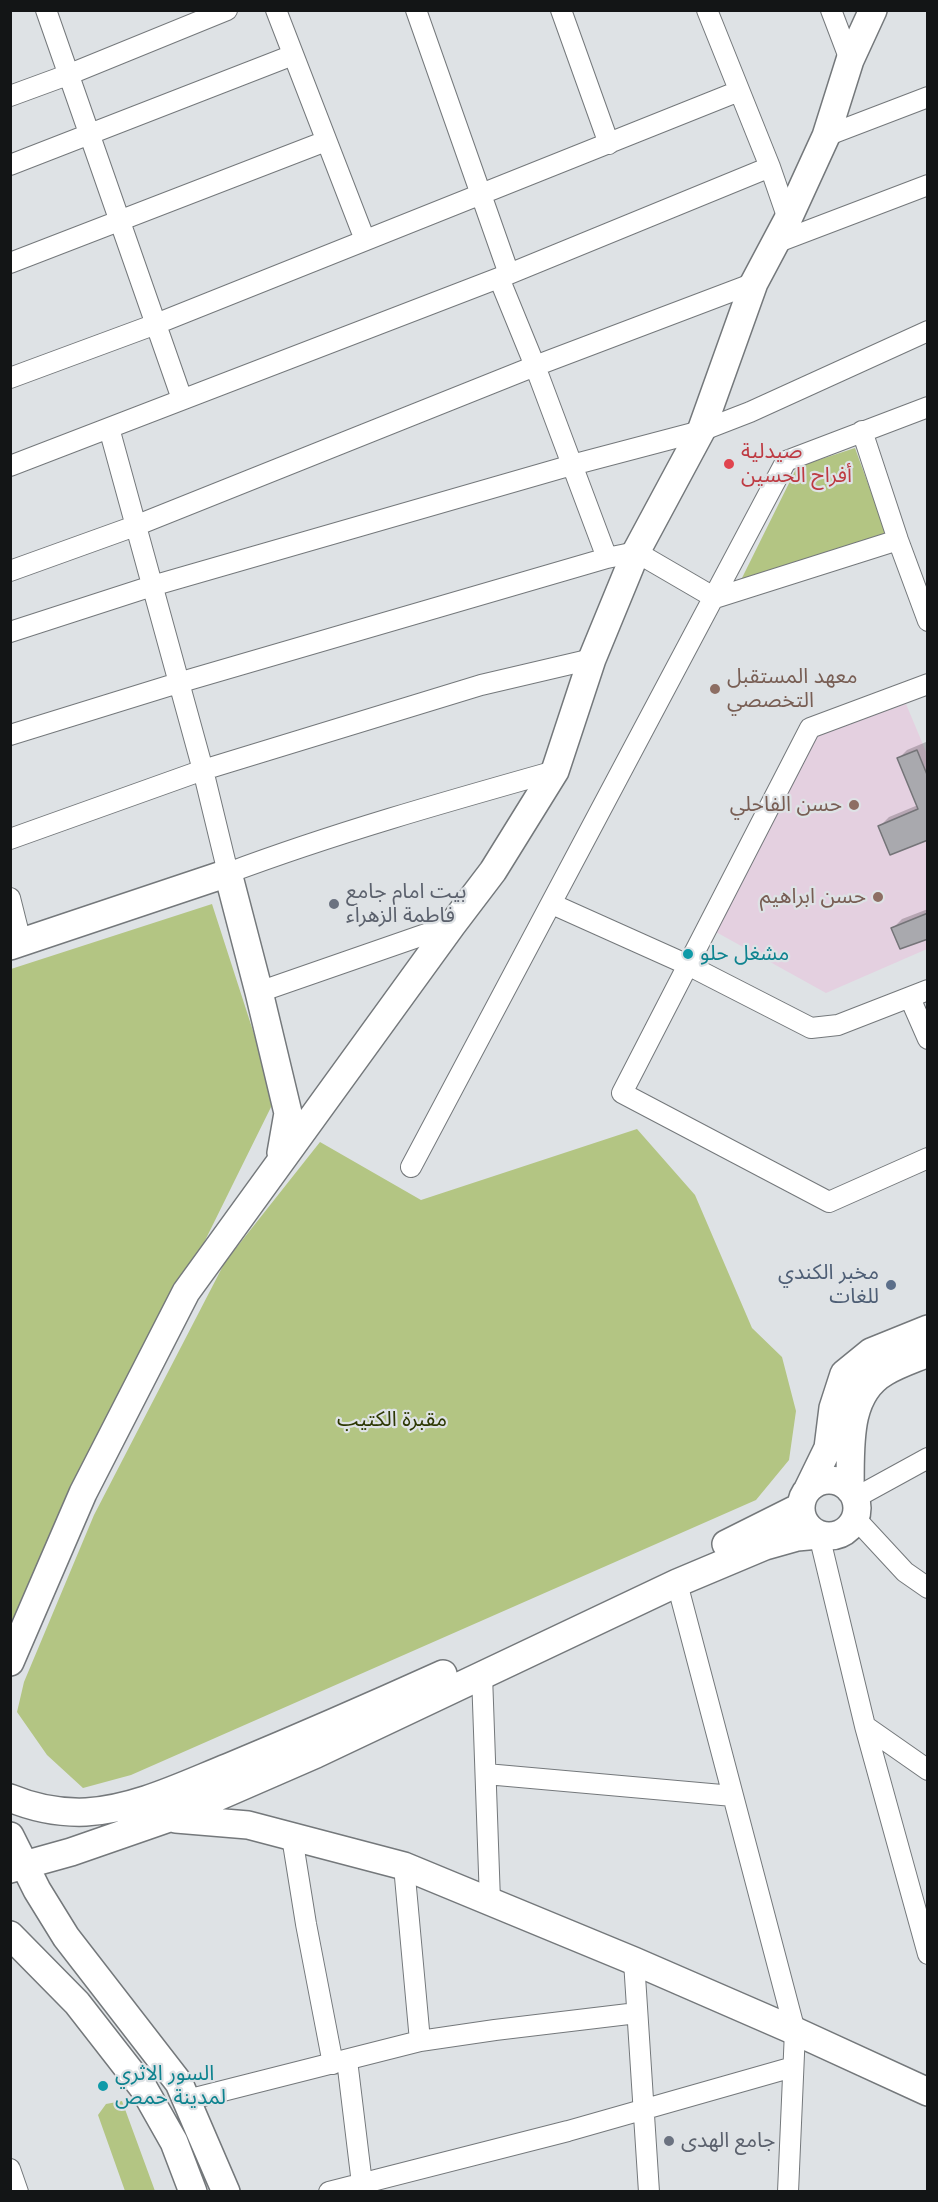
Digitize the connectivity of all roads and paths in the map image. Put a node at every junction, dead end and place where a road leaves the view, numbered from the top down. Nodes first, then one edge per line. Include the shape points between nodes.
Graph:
1 (46, 10) edge
2 (226, 10) edge
3 (276, 10) edge
4 (416, 10) edge
5 (561, 10) edge
6 (707, 10) edge
7 (831, 10) edge
8 (873, 10) edge
9 (293, 55) junction
10 (850, 60) junction
11 (70, 74) junction
12 (739, 91) junction
13 (10, 96) edge
14 (927, 97) edge
15 (90, 133) junction
16 (826, 136) junction
17 (326, 141) junction
18 (609, 144) junction
19 (10, 165) edge
20 (770, 167) junction
21 (927, 185) edge
22 (481, 195) junction
23 (788, 219) junction
24 (121, 222) junction
25 (365, 240) junction
26 (773, 244) junction
27 (10, 263) edge
28 (504, 276) junction
29 (754, 283) junction
30 (156, 324) junction
31 (927, 331) edge
32 (535, 366) junction
33 (10, 378) edge
34 (182, 399) junction
35 (927, 407) edge
36 (109, 428) junction
37 (701, 431) junction
38 (862, 431) junction
39 (10, 465) edge
40 (572, 465) junction
41 (135, 526) junction
42 (898, 540) junction
43 (636, 552) junction
44 (607, 558) junction
45 (10, 571) edge
46 (152, 586) junction
47 (715, 598) junction
48 (927, 621) edge
49 (10, 632) edge
50 (592, 659) junction
51 (178, 683) junction
52 (927, 684) edge
53 (10, 735) edge
54 (203, 770) junction
55 (555, 771) junction
56 (10, 839) edge
57 (228, 873) junction
58 (10, 898) edge
59 (552, 904) junction
60 (452, 924) junction
61 (16, 944) edge
62 (688, 965) junction
63 (260, 992) junction
64 (919, 994) edge
65 (927, 1039) edge
66 (927, 1158) edge
67 (280, 1160) junction
68 (411, 1167) dead end
69 (927, 1329) edge
70 (927, 1353) edge
71 (927, 1458) edge
72 (804, 1498) junction
73 (854, 1502) junction
74 (819, 1535) junction
75 (677, 1583) junction
76 (927, 1588) edge
77 (10, 1662) edge
78 (482, 1675) junction
79 (865, 1725) junction
80 (927, 1770) edge
81 (486, 1774) junction
82 (733, 1796) junction
83 (10, 1798) edge
84 (169, 1818) junction
85 (10, 1836) edge
86 (292, 1837) junction
87 (404, 1866) junction
88 (17, 1867) edge
89 (490, 1901) junction
90 (10, 1935) edge
91 (927, 1954) edge
92 (634, 1961) junction
93 (637, 2013) junction
94 (795, 2031) junction
95 (420, 2042) junction
96 (340, 2062) junction
97 (793, 2067) junction
98 (927, 2092) edge
99 (187, 2100) junction
100 (644, 2110) junction
101 (10, 2169) edge
102 (363, 2187) edge
103 (18, 2192) edge
104 (193, 2192) edge
105 (226, 2192) edge
106 (329, 2192) edge
107 (649, 2192) edge
108 (788, 2192) edge

1 - 11 street
2 - 11 street
3 - 9 street
4 - 22 street
5 - 18 street
6 - 12 street
7 - 10 street
8 - 10 main road
9 - 15 street
9 - 17 street
10 - 16 main road
11 - 13 street
11 - 15 street
12 - 18 street
12 - 20 street
14 - 16 street
15 - 19 street
15 - 24 street
16 - 23 main road
17 - 24 street
17 - 25 street
18 - 22 street
20 - 23 street
20 - 28 street
21 - 26 street
22 - 25 street
22 - 28 street
23 - 26 main road
24 - 27 street
24 - 30 street
25 - 30 street
26 - 29 main road
28 - 32 street
28 - 34 street
29 - 32 street
29 - 37 main road
30 - 33 street
30 - 34 street
31 - 37 street
32 - 40 street
32 - 41 street
34 - 36 street
35 - 38 street
36 - 39 street
36 - 41 street
37 - 40 street
37 - 43 main road
38 - 42 street
38 - 47 street via 786,461
40 - 44 street
40 - 46 street
41 - 45 street
41 - 46 street
42 - 47 street
42 - 48 street
43 - 44 street
43 - 47 street
43 - 50 main road
44 - 51 street
46 - 49 street
46 - 51 street
47 - 59 street
50 - 54 street via 481,685
50 - 55 main road
51 - 53 street
51 - 54 street
52 - 62 street via 810,728
54 - 56 street
54 - 57 street
55 - 57 street via 375,822
55 - 60 main road via 494,871
57 - 61 main road
57 - 63 main road
58 - 61 street
59 - 62 street
59 - 68 street
60 - 63 street
60 - 67 main road
62 - 64 street via 811,1028 838,1025
62 - 66 street via 622,1093 828,1202
63 - 67 main road via 288,1113
64 - 65 street
67 - 77 main road via 186,1292 83,1494
69 - 72 main road via 871,1352 844,1374 832,1408 828,1448
70 - 73 main road via 884,1373 864,1391 853,1418
71 - 73 street
72 - 73 main road via 818,1482 830,1480 841,1483
72 - 74 main road via 805,1524
72 - 83 main road via 477,1658 173,1790 140,1802 87,1812 41,1808
73 - 74 main road via 844,1532
73 - 76 street via 905,1572
74 - 75 main road via 765,1546
74 - 79 street
75 - 78 main road
75 - 82 street
78 - 81 street
78 - 84 main road
79 - 80 street
79 - 91 street
81 - 82 street
81 - 89 street
82 - 94 street
84 - 86 main road via 228,1821
84 - 88 main road
85 - 88 main road
86 - 87 main road
86 - 96 street via 306,1924
87 - 89 main road
87 - 95 street
88 - 99 main road via 66,1937 167,2066
89 - 92 main road
90 - 104 main road via 76,2004 144,2089 174,2142
92 - 93 street
92 - 94 main road
93 - 95 street
93 - 100 street
94 - 97 street
94 - 98 main road
95 - 96 street
96 - 99 street
96 - 102 street
97 - 100 street
97 - 108 street
99 - 105 main road
100 - 102 street
100 - 107 street
101 - 103 street
102 - 106 street

